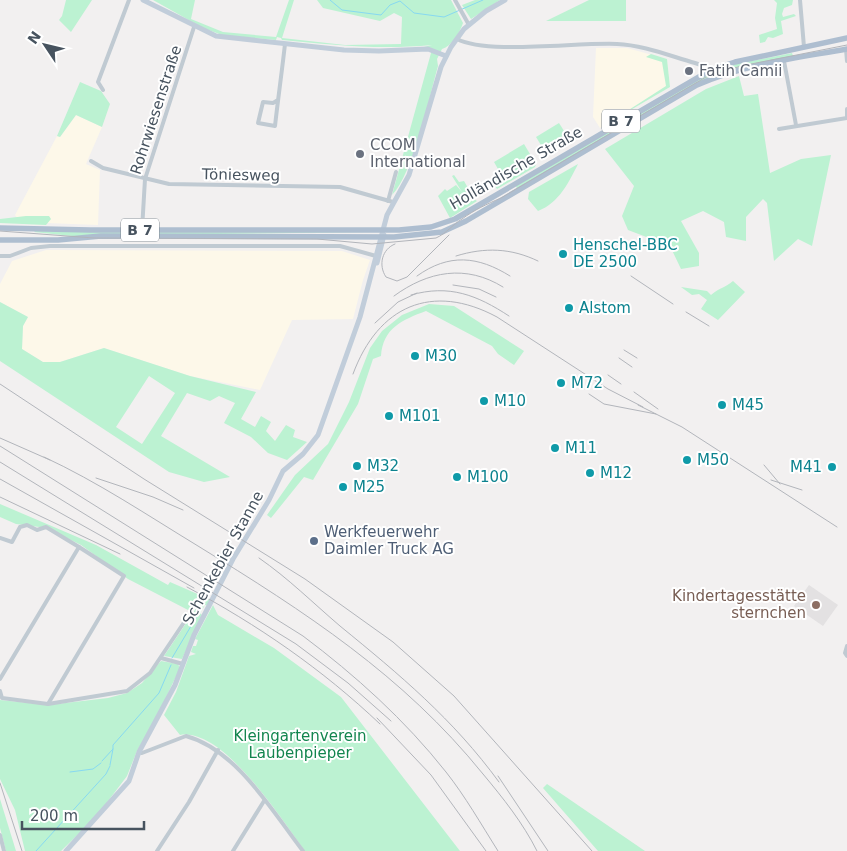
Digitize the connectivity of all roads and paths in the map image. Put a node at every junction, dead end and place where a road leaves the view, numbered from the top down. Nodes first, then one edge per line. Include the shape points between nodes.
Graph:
1 (129, 0) edge
2 (144, 0) edge
3 (455, 0) edge
4 (505, 0) edge
5 (800, 0) edge
6 (469, 24) junction
7 (194, 27) junction
8 (847, 38) edge
9 (457, 39) junction
10 (285, 44) junction
11 (804, 47) junction
12 (847, 47) edge
13 (793, 49) junction
14 (446, 56) junction
15 (794, 59) junction
16 (784, 61) junction
17 (847, 62) edge
18 (705, 73) junction
19 (103, 90) dead end
20 (278, 100) junction
21 (847, 109) edge
22 (847, 118) edge
23 (796, 125) junction
24 (779, 129) dead end
25 (92, 161) dead end
26 (396, 172) dead end
27 (144, 179) junction
28 (390, 201) junction
29 (0, 228) edge
30 (142, 230) junction
31 (383, 230) junction
32 (382, 237) junction
33 (0, 240) edge
34 (0, 256) edge
35 (376, 256) junction
36 (367, 292) junction
37 (0, 538) edge
38 (79, 547) junction
39 (191, 612) dead end
40 (847, 646) edge
41 (847, 656) edge
42 (161, 658) junction
43 (184, 664) junction
44 (0, 679) edge
45 (0, 692) edge
46 (48, 704) junction
47 (145, 741) junction
48 (152, 749) junction
49 (218, 750) junction
50 (139, 752) junction
51 (264, 801) junction
52 (0, 836) edge
53 (4, 851) edge
54 (66, 851) edge
55 (157, 851) edge
56 (233, 851) edge
57 (302, 851) edge

1 - 19 street via 98,82
2 - 7 street
3 - 6 street
4 - 6 street
5 - 11 street
6 - 9 street
7 - 10 street via 216,36
7 - 27 street, Rohrwiesenstraße
8 - 11 main road, Holländische Straße / B 7
9 - 14 street
9 - 18 street via 476,45 506,46 619,44 701,65
10 - 14 street via 379,51 428,49
10 - 20 street
11 - 13 main road, Holländische Straße / B 7
12 - 15 main road, Holländische Straße / B 7
12 - 17 street
13 - 15 main road via 797,54
13 - 18 main road, Holländische Straße / B 7
14 - 28 street via 407,179
15 - 16 main road, Holländische Straße / B 7
16 - 23 street
16 - 32 main road, Holländische Straße / B 7 via 737,70 697,85 453,228 424,235
18 - 31 main road, Holländische Straße / B 7 via 455,218 431,227
20 - 20 street via 263,102 258,123 275,126
21 - 22 street
22 - 23 street
23 - 24 street
25 - 27 street, Töniesweg via 103,168
26 - 28 street
27 - 28 street, Töniesweg via 186,185 340,187
27 - 30 street, Rohrwiesenstraße
28 - 31 street
29 - 30 main road, Holländische Straße / B 7
30 - 31 main road, Holländische Straße / B 7
31 - 32 street
32 - 33 main road, Holländische Straße / B 7 via 101,236
32 - 35 street, Schenkebier Stanne
32 - 36 street, Schenkebier Stanne
34 - 35 street via 50,246 340,246
35 - 36 street, Schenkebier Stanne
36 - 43 street, Schenkebier Stanne via 318,435 283,471 194,634
37 - 38 street via 12,542 20,527 37,530 46,527
38 - 44 street
38 - 46 street via 124,576
39 - 42 street
40 - 41 street
42 - 43 street
42 - 46 street via 146,677 128,691
43 - 47 street, Schenkebier Stanne
45 - 46 street via 2,698
47 - 48 street
47 - 50 street, Schenkebier Stanne
48 - 49 street via 186,736
48 - 50 street
49 - 51 street
49 - 55 street
50 - 54 street, Schenkebier Stanne via 129,781
51 - 56 street
51 - 57 street
52 - 53 street

